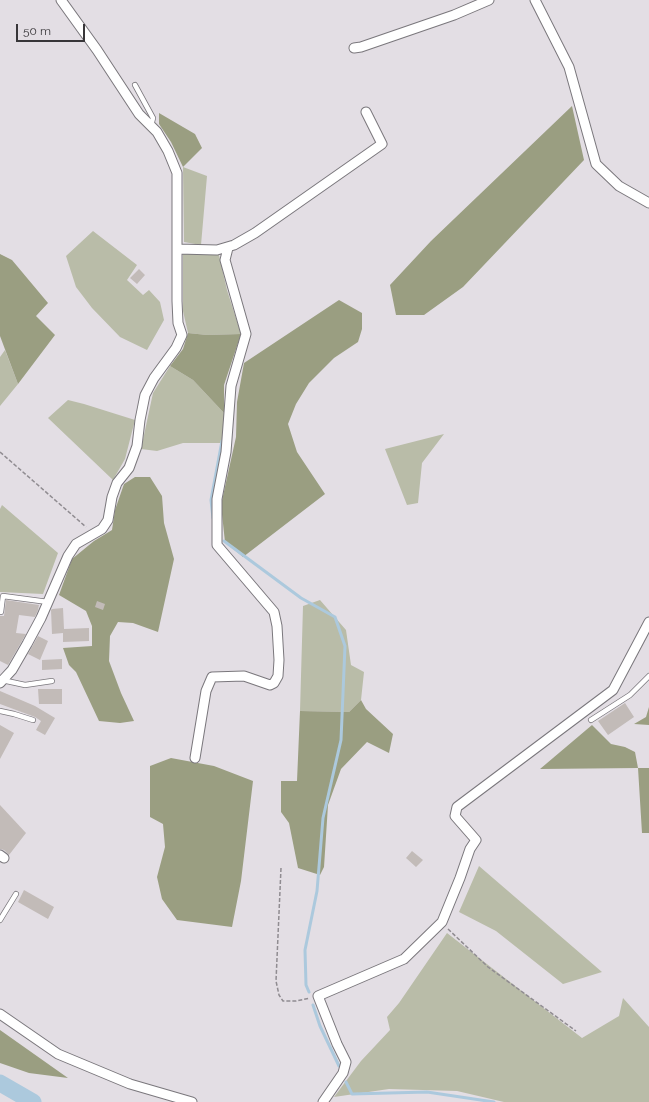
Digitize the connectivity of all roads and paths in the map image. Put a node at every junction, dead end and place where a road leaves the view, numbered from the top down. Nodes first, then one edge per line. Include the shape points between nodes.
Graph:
1 (61, 0) edge
2 (489, 0) edge
3 (535, 0) edge
4 (354, 48) dead end
5 (135, 85) dead end
6 (366, 112) dead end
7 (151, 126) junction
8 (649, 203) edge
9 (228, 248) junction
10 (178, 249) junction
11 (0, 452) edge
12 (93, 534) junction
13 (48, 602) junction
14 (1, 612) edge
15 (649, 622) edge
16 (649, 676) edge
17 (1, 681) edge
18 (52, 681) dead end
19 (0, 711) edge
20 (33, 720) dead end
21 (591, 720) dead end
22 (195, 758) dead end
23 (281, 868) dead end
24 (16, 894) dead end
25 (0, 920) edge
26 (442, 922) junction
27 (318, 996) junction
28 (0, 1014) edge
29 (576, 1031) dead end
30 (192, 1102) edge
31 (323, 1102) edge

1 - 7 street via 139,114
2 - 4 street via 361,48
3 - 8 street via 569,67 596,164 619,186
5 - 7 lane via 154,118
6 - 9 street via 382,144 255,233
7 - 10 street via 168,151 177,173
9 - 10 street
9 - 22 street via 225,260 246,334 231,386 226,452 216,499 217,545 274,612 277,626 278,676 274,684 270,685 244,676 212,677 206,691
10 - 12 street via 178,323 182,335 145,395 137,446 129,468 117,483 108,520 102,529
11 - 12 path
12 - 13 street via 76,544 68,556
13 - 14 lane via 3,596
13 - 17 street via 12,670
15 - 26 street via 613,690 457,807 455,816 476,840 470,849
16 - 21 lane via 630,695
17 - 18 lane via 25,685
19 - 20 lane
23 - 27 path via 276,980 279,995 283,1001
24 - 25 lane
26 - 27 street via 404,959
26 - 29 path via 488,967
27 - 31 street via 346,1062 343,1074
28 - 30 street via 58,1054 130,1084

